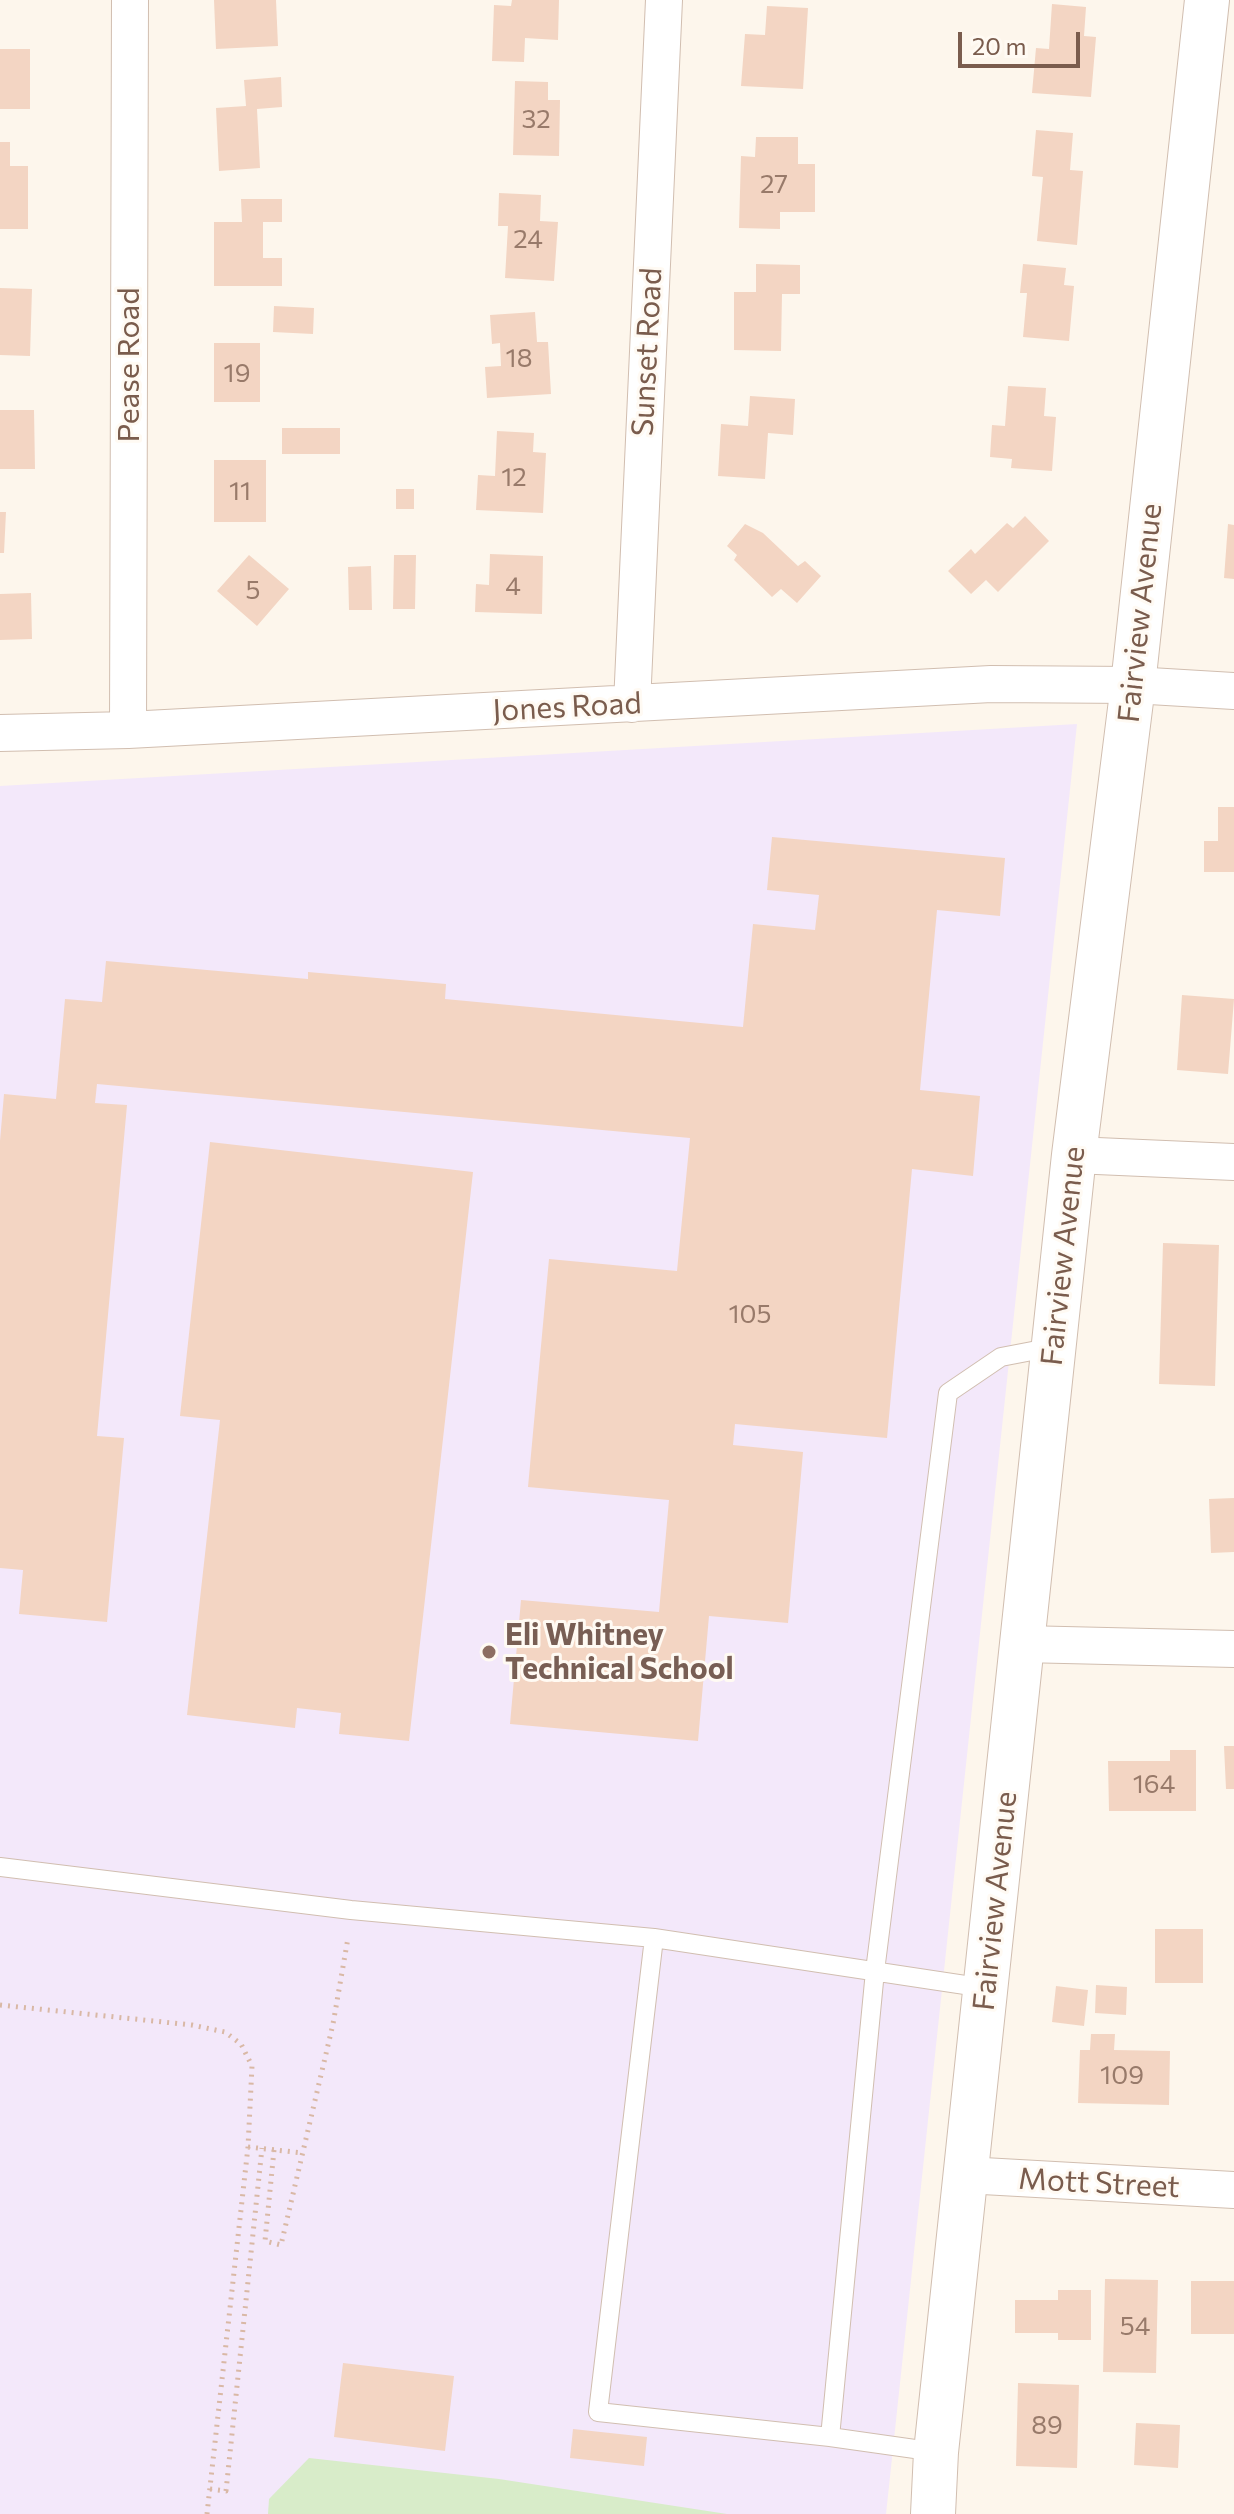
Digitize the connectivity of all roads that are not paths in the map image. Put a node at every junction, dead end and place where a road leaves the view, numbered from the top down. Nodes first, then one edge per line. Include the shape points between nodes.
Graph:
1 (130, 0) edge
2 (664, 0) edge
3 (1207, 0) edge
4 (1133, 685) junction
5 (1234, 691) edge
6 (632, 704) junction
7 (128, 730) junction
8 (0, 733) edge
9 (1074, 1155) junction
10 (1234, 1162) edge
11 (1053, 1347) junction
12 (1022, 1644) junction
13 (1234, 1649) edge
14 (0, 1867) edge
15 (654, 1938) junction
16 (875, 1971) junction
17 (985, 1988) junction
18 (965, 2175) junction
19 (1234, 2190) edge
20 (830, 2437) junction
21 (936, 2452) junction
22 (933, 2514) edge

1 - 7 street, Pease Road
2 - 6 street, Sunset Road
3 - 4 street, Fairview Avenue
4 - 5 street, Jones Road
4 - 6 street, Jones Road via 991,684
4 - 9 street, Fairview Avenue
6 - 7 street, Jones Road
7 - 8 street, Jones Road
9 - 10 street
9 - 11 street, Fairview Avenue
11 - 12 street, Fairview Avenue
11 - 16 lane via 1001,1357 948,1393
12 - 13 street
12 - 17 street, Fairview Avenue
14 - 15 lane via 351,1910
15 - 16 lane
15 - 20 lane via 598,2412
16 - 17 lane
16 - 20 lane
17 - 18 street, Fairview Avenue
18 - 19 street, Mott Street
18 - 21 street, Fairview Avenue
20 - 21 lane
21 - 22 street, Fairview Avenue

